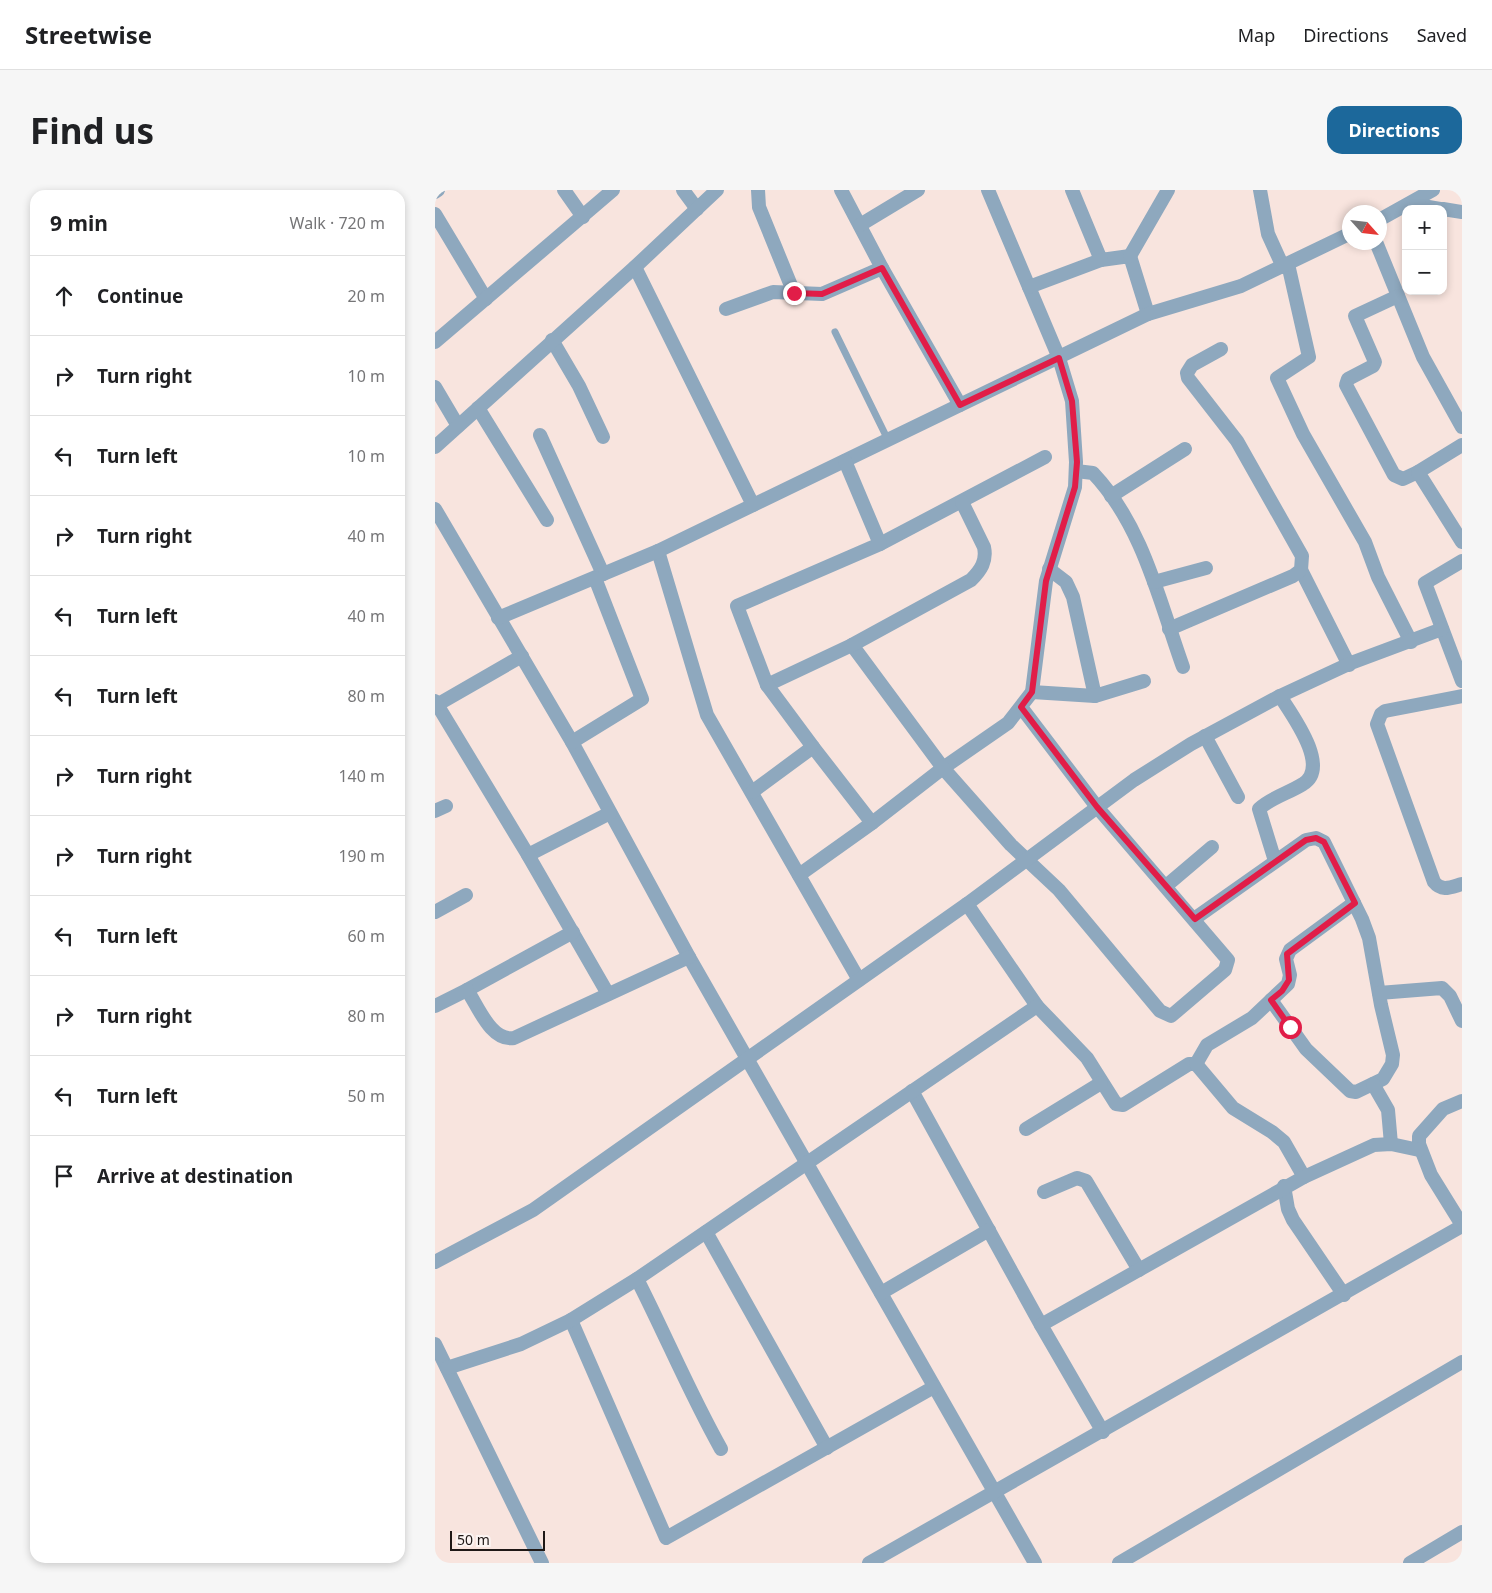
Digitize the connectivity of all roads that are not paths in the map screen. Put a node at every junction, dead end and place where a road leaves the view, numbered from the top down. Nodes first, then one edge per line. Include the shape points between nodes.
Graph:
1 (564, 190) edge
2 (613, 190) edge
3 (683, 190) edge
4 (717, 190) edge
5 (759, 190) edge
6 (841, 190) edge
7 (918, 190) edge
8 (988, 190) edge
9 (1168, 190) edge
10 (1261, 190) edge
11 (1433, 190) edge
12 (1074, 191) edge
13 (1411, 204) junction
14 (1417, 205) edge
15 (697, 209) junction
16 (1447, 210) edge
17 (1462, 212) edge
18 (435, 214) edge
19 (1387, 216) edge
20 (583, 217) junction
21 (860, 225) junction
22 (1342, 237) edge
23 (1379, 250) edge
24 (1130, 256) junction
25 (1101, 260) junction
26 (1285, 265) junction
27 (635, 267) junction
28 (882, 268) junction
29 (1029, 288) junction
30 (794, 293) junction
31 (1398, 296) junction
32 (486, 299) junction
33 (726, 309) dead end
34 (1148, 314) junction
35 (835, 332) dead end
36 (552, 340) junction
37 (435, 342) edge
38 (1221, 349) dead end
39 (1059, 358) junction
40 (435, 387) edge
41 (960, 405) junction
42 (478, 408) junction
43 (458, 426) junction
44 (1462, 427) edge
45 (540, 434) dead end
46 (603, 437) dead end
47 (888, 440) junction
48 (1462, 445) edge
49 (435, 447) edge
50 (1185, 449) dead end
51 (1045, 457) dead end
52 (845, 461) junction
53 (1076, 470) junction
54 (1418, 472) junction
55 (1111, 496) junction
56 (962, 502) junction
57 (753, 506) junction
58 (435, 509) edge
59 (547, 520) dead end
60 (1462, 542) edge
61 (880, 544) junction
62 (658, 551) junction
63 (1462, 561) edge
64 (1206, 568) dead end
65 (1049, 569) junction
66 (1301, 570) junction
67 (599, 576) junction
68 (1154, 582) junction
69 (498, 618) junction
70 (1169, 628) junction
71 (1442, 629) junction
72 (1411, 642) junction
73 (852, 645) junction
74 (522, 656) junction
75 (1349, 665) junction
76 (1183, 667) dead end
77 (1143, 681) dead end
78 (1462, 681) edge
79 (767, 685) junction
80 (1032, 692) junction
81 (1095, 696) junction
82 (1280, 696) junction
83 (1462, 696) edge
84 (436, 704) edge
85 (1021, 707) junction
86 (1205, 736) junction
87 (572, 742) junction
88 (813, 747) junction
89 (943, 768) junction
90 (751, 792) junction
91 (1239, 797) dead end
92 (1097, 807) junction
93 (611, 813) junction
94 (873, 823) junction
95 (1212, 847) dead end
96 (529, 855) junction
97 (1026, 860) junction
98 (1275, 862) junction
99 (799, 875) junction
100 (1462, 884) edge
101 (1167, 886) junction
102 (466, 895) dead end
103 (1355, 903) junction
104 (967, 904) junction
105 (435, 912) edge
106 (1195, 919) junction
107 (573, 932) junction
108 (689, 958) junction
109 (859, 980) junction
110 (467, 990) junction
111 (608, 994) junction
112 (1379, 994) junction
113 (1271, 1000) junction
114 (435, 1006) edge
115 (1037, 1006) junction
116 (1462, 1021) edge
117 (747, 1058) junction
118 (1196, 1064) junction
119 (1101, 1083) junction
120 (1373, 1084) junction
121 (912, 1091) junction
122 (1462, 1101) edge
123 (1027, 1129) dead end
124 (1391, 1144) junction
125 (1419, 1150) junction
126 (807, 1163) junction
127 (1304, 1177) junction
128 (1284, 1186) junction
129 (1044, 1192) dead end
130 (1462, 1226) edge
131 (989, 1230) junction
132 (706, 1232) junction
133 (435, 1262) edge
134 (1139, 1270) junction
135 (637, 1279) junction
136 (881, 1293) junction
137 (1344, 1295) junction
138 (571, 1320) junction
139 (1041, 1325) junction
140 (435, 1344) edge
141 (1462, 1362) edge
142 (447, 1368) junction
143 (934, 1387) junction
144 (1103, 1432) junction
145 (827, 1448) junction
146 (721, 1449) dead end
147 (995, 1493) junction
148 (1462, 1532) edge
149 (541, 1563) edge
150 (869, 1563) edge
151 (1035, 1563) edge
152 (1119, 1563) edge
153 (1410, 1563) edge

1 - 20 street
2 - 20 street
3 - 15 street
4 - 15 street
5 - 30 street via 759,207
6 - 21 street
7 - 21 street
8 - 29 street
9 - 24 street
10 - 26 street via 1268,234
11 - 13 street
12 - 25 street
13 - 14 street
13 - 19 street
15 - 27 street
16 - 17 street
18 - 32 street
20 - 32 street
21 - 28 street
22 - 26 street
23 - 31 street
24 - 25 street
24 - 34 street
25 - 29 street
26 - 34 street via 1241,286
26 - 72 street via 1309,357 1277,378 1303,434 1365,542 1381,583
27 - 36 street
27 - 57 street
28 - 30 street via 822,294
28 - 41 street
29 - 39 street
30 - 33 street via 773,292
31 - 44 street via 1433,379
31 - 54 street via 1355,316 1375,362 1348,379 1345,385 1394,475 1403,480
32 - 37 street
34 - 39 street
35 - 47 lane
36 - 42 street
36 - 46 street
38 - 66 street via 1192,365 1188,378 1237,441 1302,556
39 - 41 street
39 - 53 street via 1072,401
40 - 43 street
41 - 47 street
42 - 43 street
42 - 59 street
43 - 49 street
45 - 67 street
47 - 52 street
48 - 54 street
50 - 55 street
51 - 56 street
52 - 57 street
52 - 61 street
53 - 55 street via 1093,473
53 - 65 street via 1075,487
54 - 60 street
55 - 68 street via 1140,544
56 - 61 street
56 - 73 street via 984,546 981,569 964,584
57 - 62 street
58 - 69 street
61 - 79 street via 737,606
62 - 67 street
62 - 90 street via 707,715
63 - 71 street via 1425,583
64 - 68 street
65 - 80 street
65 - 81 street via 1066,582 1073,597
66 - 70 street
66 - 75 street
67 - 69 street
67 - 87 street via 641,700
68 - 70 street
69 - 74 street
70 - 76 street
71 - 72 street
71 - 78 street
72 - 75 street
73 - 79 street
73 - 89 street
74 - 84 street
74 - 87 street
75 - 82 street
77 - 81 street
79 - 88 street
80 - 81 street
80 - 85 street
82 - 86 street
82 - 98 street via 1304,734 1313,768 1304,784 1259,809
83 - 100 street via 1385,711 1377,724 1434,882 1438,887 1446,888
84 - 96 street
85 - 89 street via 1008,723
85 - 92 street
86 - 91 street
86 - 92 street
87 - 93 street
88 - 90 street
88 - 94 street
89 - 94 street
89 - 97 street
90 - 99 street
92 - 97 street
92 - 101 street
93 - 96 street
93 - 108 street
94 - 99 street
95 - 101 street
96 - 107 street
97 - 104 street
97 - 106 street via 1059,890 1167,1016 1175,1013 1227,966 1225,956
98 - 103 street via 1306,840 1321,839
98 - 106 street
99 - 109 street
101 - 106 street
102 - 105 street
103 - 112 street via 1369,938
103 - 113 street via 1290,950 1286,959 1289,980
104 - 109 street
104 - 115 street
107 - 110 street
107 - 111 street
108 - 111 street
108 - 117 street
109 - 117 street
110 - 111 street via 495,1033 508,1039
110 - 114 street
112 - 116 street via 1441,988 1450,996
112 - 120 street via 1393,1055 1389,1072
113 - 118 street via 1253,1018 1207,1045
113 - 120 street via 1306,1049 1347,1088 1356,1092
115 - 119 street via 1077,1046
115 - 121 street
117 - 126 street
117 - 133 street via 533,1210
118 - 119 street via 1189,1064 1121,1106 1112,1101
118 - 127 street via 1233,1108 1284,1142
119 - 123 street
120 - 124 street via 1388,1110
121 - 126 street
121 - 131 street
122 - 125 street via 1443,1109 1419,1136
124 - 125 street
124 - 127 street via 1373,1145
125 - 130 street
126 - 132 street
126 - 136 street
127 - 128 street
128 - 134 street
128 - 137 street via 1293,1220
129 - 134 street via 1077,1178 1086,1181
130 - 137 street
131 - 136 street
131 - 139 street
132 - 135 street
132 - 145 street
134 - 139 street
135 - 138 street
135 - 146 street via 696,1405
136 - 143 street
137 - 144 street
138 - 142 street via 521,1344
138 - 145 street via 666,1538
139 - 144 street
140 - 142 street
141 - 152 street
142 - 149 street
143 - 145 street
143 - 147 street
144 - 147 street
147 - 150 street
147 - 151 street
148 - 153 street

